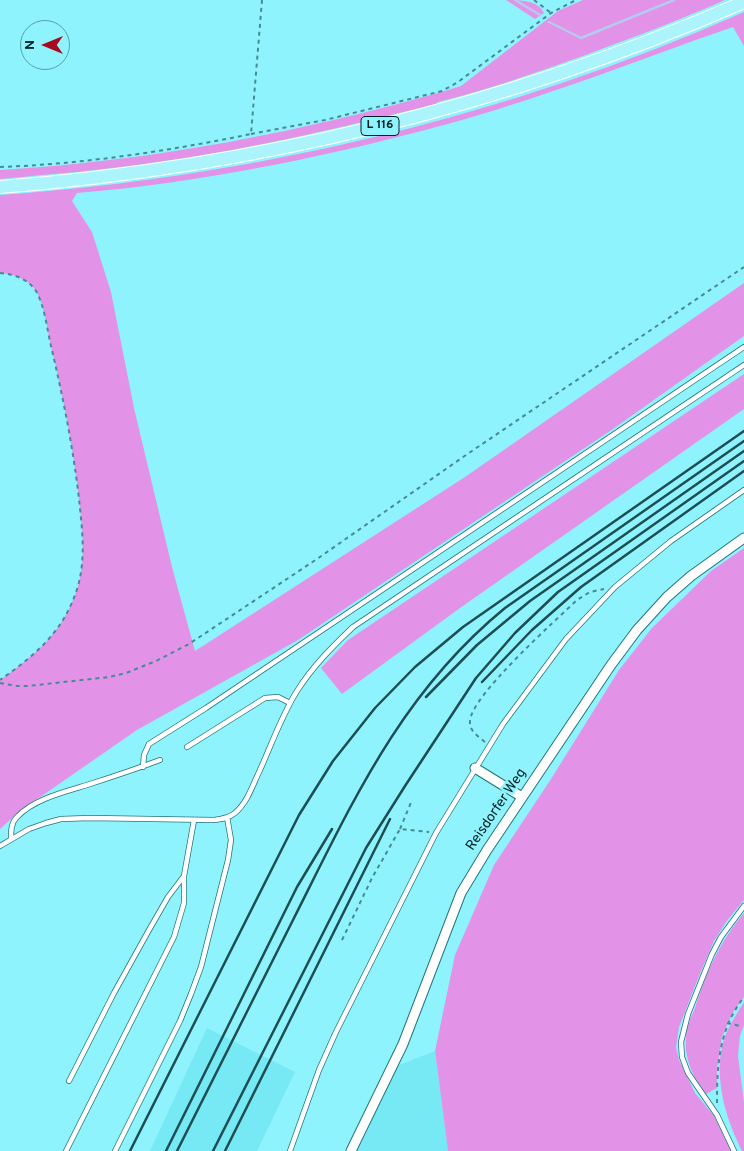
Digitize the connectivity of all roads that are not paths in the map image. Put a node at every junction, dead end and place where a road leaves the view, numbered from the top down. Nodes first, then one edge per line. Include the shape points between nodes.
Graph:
1 (744, 2) edge
2 (0, 187) edge
3 (744, 347) edge
4 (744, 365) edge
5 (744, 490) edge
6 (744, 538) edge
7 (290, 703) junction
8 (187, 748) dead end
9 (160, 760) dead end
10 (143, 766) junction
11 (475, 768) junction
12 (522, 797) junction
13 (227, 817) junction
14 (194, 820) junction
15 (10, 839) junction
16 (0, 846) edge
17 (184, 876) junction
18 (744, 906) edge
19 (69, 1081) dead end
20 (66, 1151) edge
21 (114, 1151) edge
22 (290, 1151) edge
23 (351, 1151) edge
24 (734, 1151) edge

1 - 2 main road, L 116 via 662,37 554,76 389,124 213,162 107,177
3 - 10 lane via 153,741 145,751
4 - 7 lane via 352,627 313,668
5 - 11 lane via 671,541 615,587 582,621 533,681
6 - 12 street, Reisdorfer Weg via 691,576 641,624
7 - 8 lane via 278,697 265,698
7 - 13 lane via 246,800
9 - 10 lane
10 - 15 lane via 31,807 14,821
11 - 12 street
11 - 22 lane via 436,833 330,1046
12 - 23 street, Reisdorfer Weg via 461,893 399,1052
13 - 14 lane
13 - 21 lane via 228,860 198,974 180,1022
14 - 15 lane via 61,820 40,824
14 - 17 lane
15 - 16 lane
17 - 19 lane via 148,930
17 - 20 lane via 184,903 174,936
18 - 24 lane via 712,954 682,1038 682,1053 690,1078 717,1114

